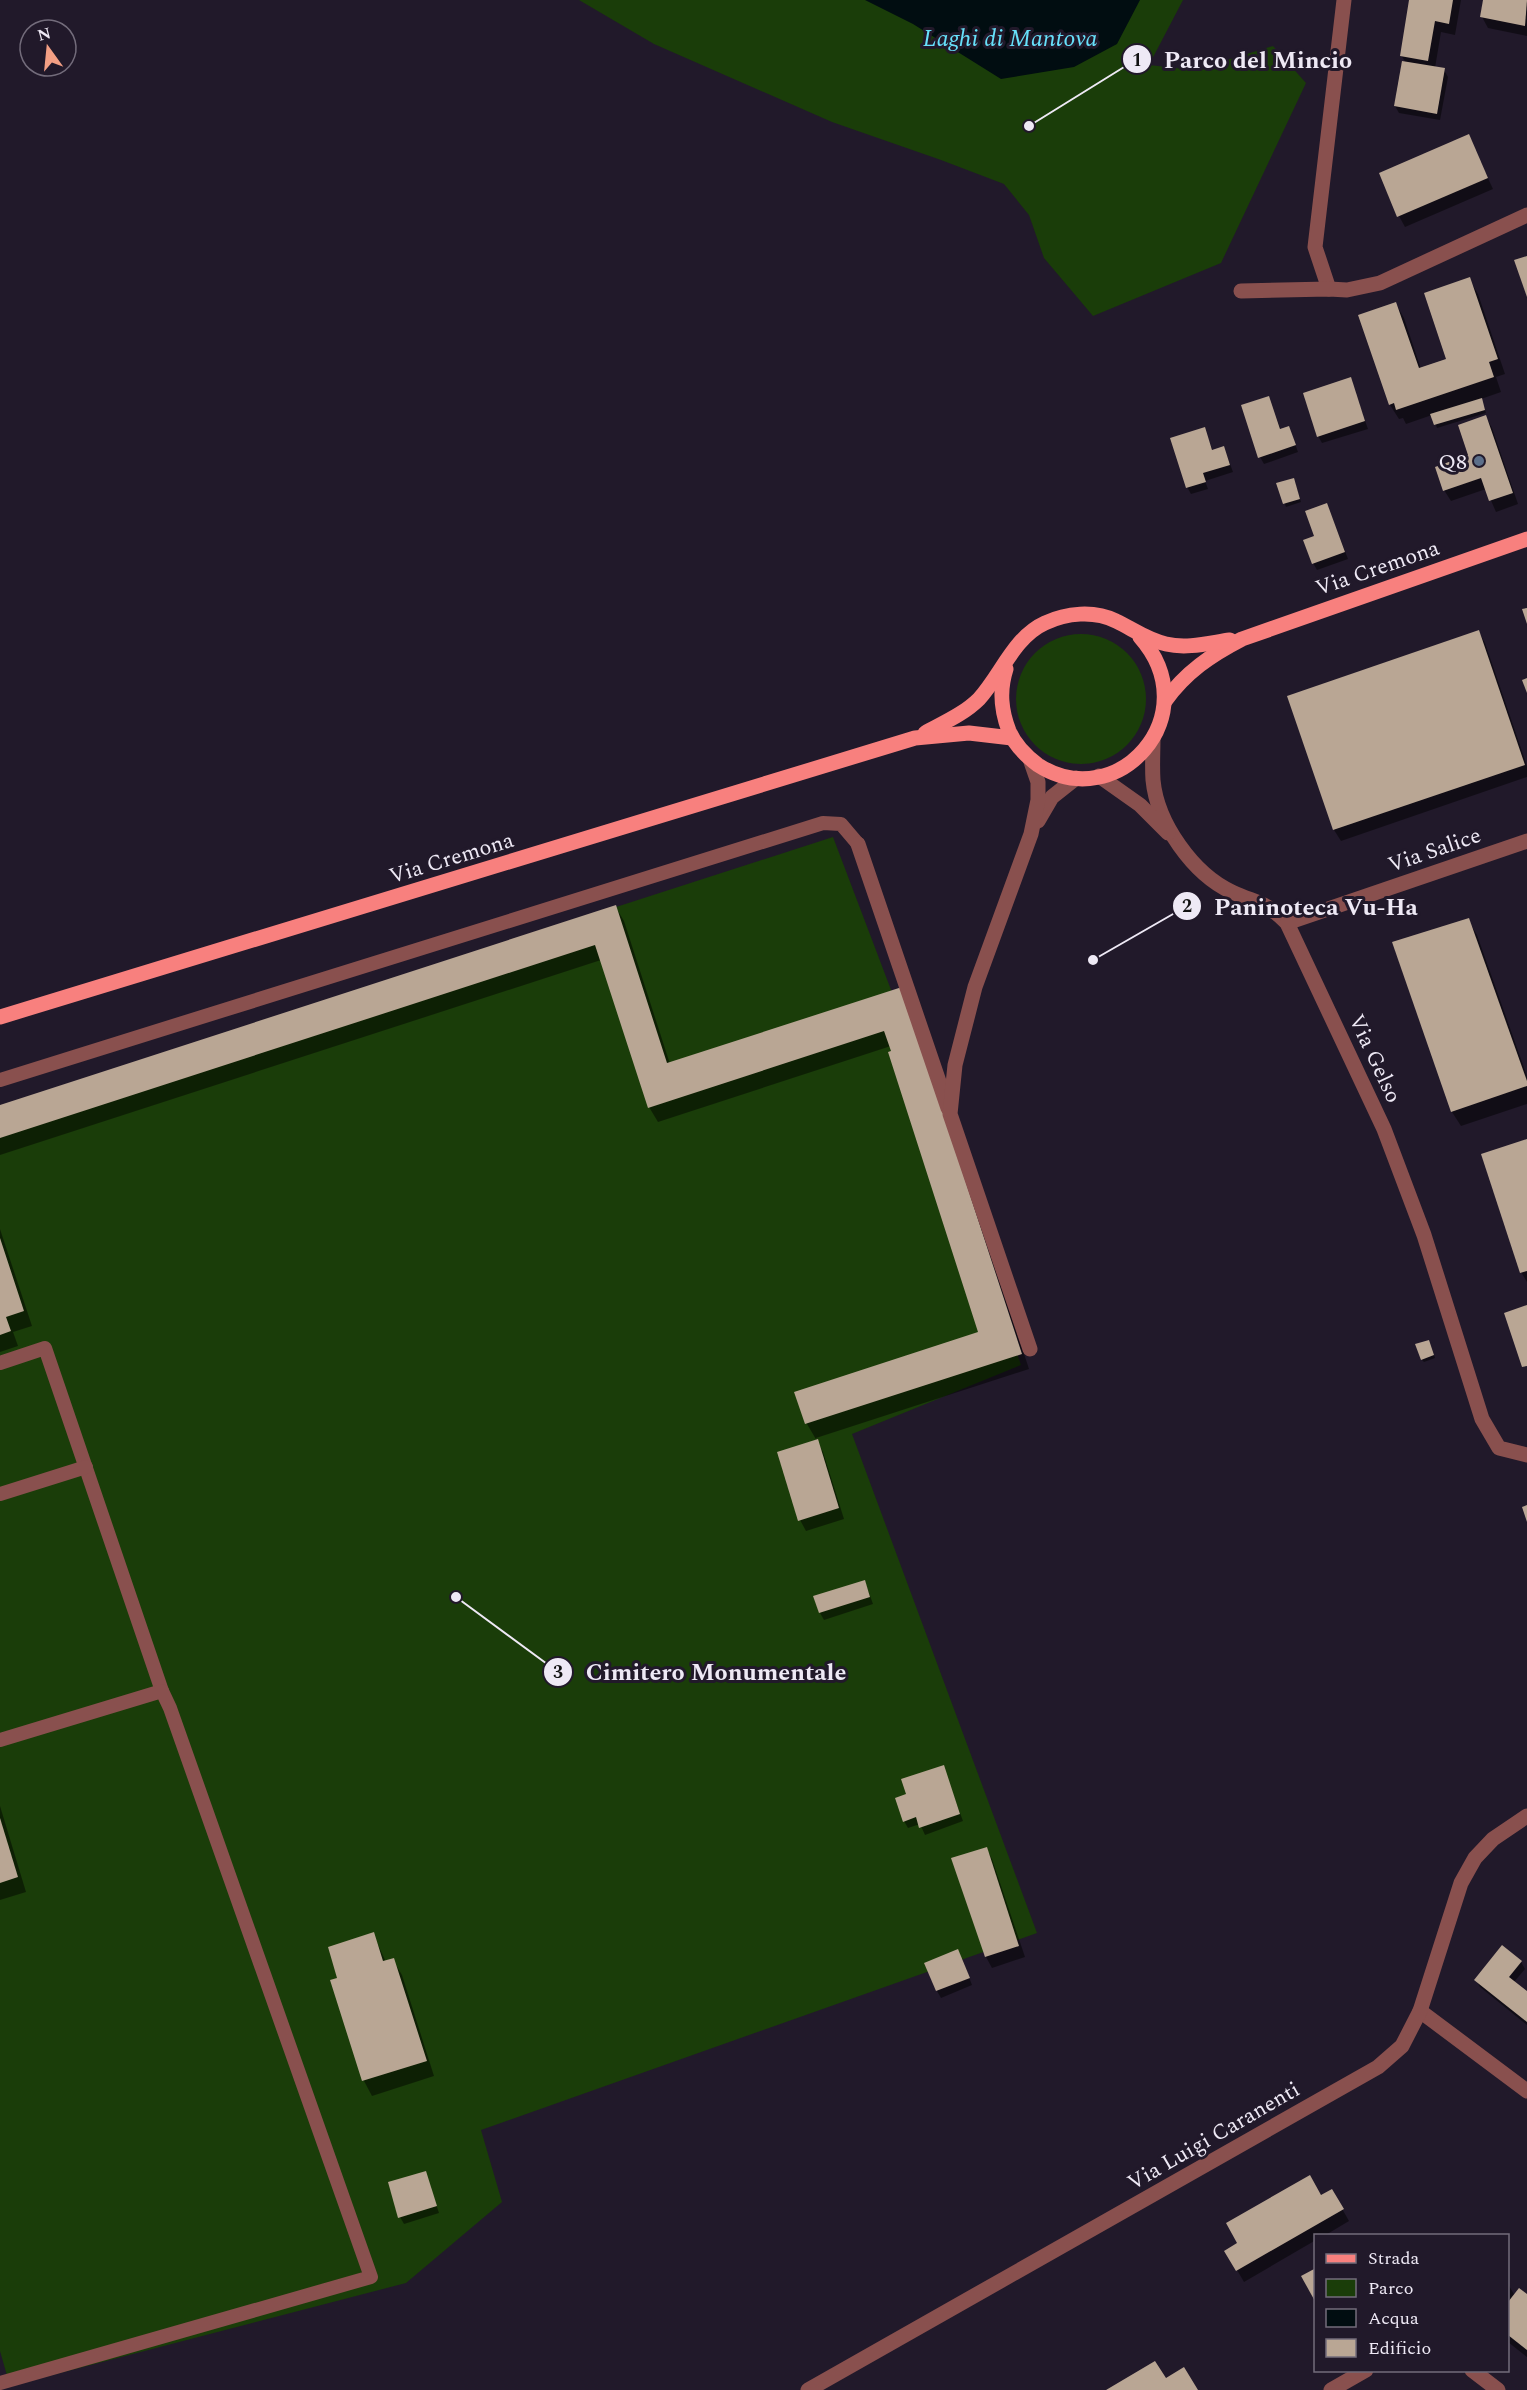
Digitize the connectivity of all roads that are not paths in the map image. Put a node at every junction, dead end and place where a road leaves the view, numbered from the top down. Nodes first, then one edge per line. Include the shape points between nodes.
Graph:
1 (1344, 0) edge
2 (1527, 215) edge
3 (1329, 289) junction
4 (1241, 291) dead end
5 (1527, 538) edge
6 (1136, 633) junction
7 (1242, 639) junction
8 (1009, 659) junction
9 (1165, 701) junction
10 (915, 738) junction
11 (1012, 738) junction
12 (1153, 738) junction
13 (1030, 759) junction
14 (1099, 776) junction
15 (1076, 778) junction
16 (1031, 834) junction
17 (1173, 837) junction
18 (1527, 841) edge
19 (858, 844) joint
20 (1287, 923) junction
21 (0, 1017) edge
22 (0, 1080) edge
23 (950, 1114) junction
24 (1030, 1350) dead end
25 (0, 1363) edge
26 (1527, 1455) edge
27 (86, 1467) junction
28 (0, 1494) edge
29 (162, 1691) junction
30 (0, 1740) edge
31 (1527, 1816) edge
32 (1420, 2011) junction
33 (1527, 2091) edge
34 (1362, 2372) edge
35 (1475, 2372) edge
36 (0, 2383) edge
37 (808, 2390) edge
38 (1331, 2390) edge
39 (1498, 2390) edge

1 - 3 street via 1315,247
2 - 3 street via 1380,283 1347,290
3 - 4 street
5 - 7 main road, Via Cremona
6 - 7 main road, Via Cremona via 1183,646
6 - 8 main road, Via Cremona via 1114,620 1091,614 1066,615 1030,633
6 - 9 main road, Via Cremona via 1153,652 1163,675
7 - 9 main road, Via Cremona via 1193,669
8 - 10 main road, Via Cremona via 978,700
8 - 11 main road, Via Cremona via 1001,694 1002,712
9 - 12 main road, Via Cremona
10 - 11 main road, Via Cremona via 969,733
10 - 21 main road, Via Cremona
11 - 13 main road, Via Cremona
12 - 14 main road, Via Cremona via 1139,756 1120,769
12 - 17 street, Via Gelso via 1153,781
13 - 15 main road, Via Cremona via 1060,775
13 - 16 street via 1038,782
14 - 15 main road, Via Cremona
14 - 17 street via 1140,805
15 - 16 street via 1052,796
16 - 23 street via 975,987 955,1065
17 - 20 street, Via Gelso via 1194,864 1231,892 1261,902
18 - 20 street, Via Salice
19 - 22 lane via 841,825 823,823
19 - 23 street
20 - 26 street, Via Gelso via 1384,1128 1424,1235 1482,1419 1499,1448
23 - 24 street
25 - 27 lane via 45,1348
27 - 28 lane
27 - 29 lane
29 - 30 lane
29 - 36 lane via 372,2277
31 - 32 street, Via Luigi Caranenti via 1493,1839 1475,1858 1461,1883
32 - 33 street
32 - 37 street, Via Luigi Caranenti via 1402,2046 1378,2067
34 - 38 street
35 - 39 street

